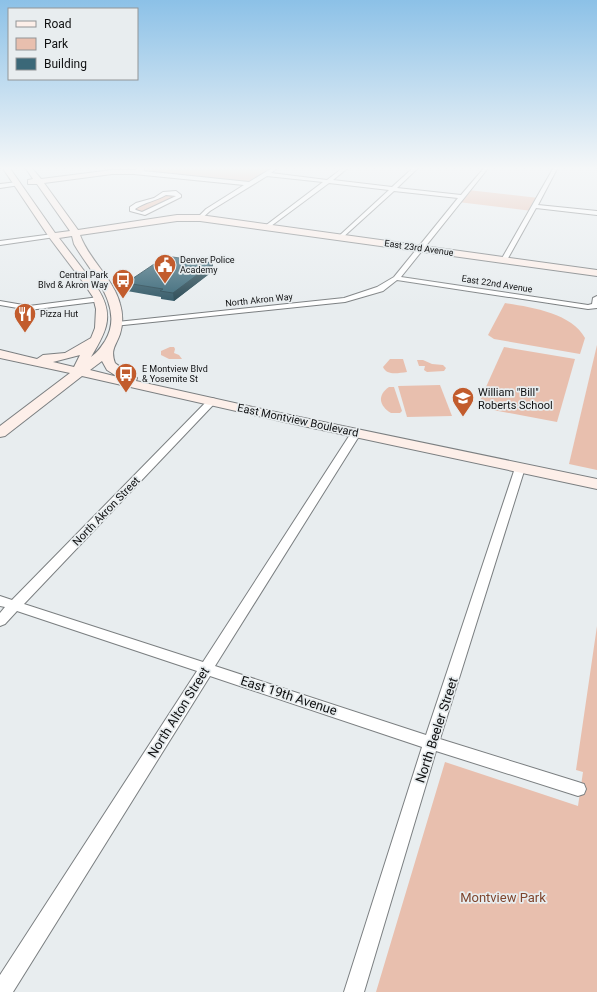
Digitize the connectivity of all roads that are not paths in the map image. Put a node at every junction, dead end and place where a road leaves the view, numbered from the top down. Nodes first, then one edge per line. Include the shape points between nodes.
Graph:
1 (38, 213) edge
2 (63, 213) edge
3 (137, 213) edge
4 (152, 213) edge
5 (205, 213) edge
6 (285, 213) edge
7 (366, 213) edge
8 (449, 213) edge
9 (530, 213) edge
10 (146, 218) junction
11 (200, 218) junction
12 (267, 227) junction
13 (74, 232) junction
14 (53, 236) junction
15 (341, 237) junction
16 (0, 243) edge
17 (420, 248) junction
18 (504, 260) junction
19 (597, 272) edge
20 (396, 278) junction
21 (99, 299) junction
22 (0, 302) edge
23 (596, 302) edge
24 (117, 324) junction
25 (99, 334) junction
26 (108, 347) junction
27 (0, 354) edge
28 (19, 358) junction
29 (79, 371) junction
30 (148, 386) junction
31 (212, 401) junction
32 (0, 432) edge
33 (356, 433) junction
34 (520, 468) junction
35 (597, 484) edge
36 (0, 601) edge
37 (14, 606) junction
38 (0, 621) edge
39 (206, 668) junction
40 (431, 743) junction
41 (578, 789) dead end
42 (0, 992) edge
43 (354, 992) edge

1 - 14 main road
2 - 13 main road
3 - 10 street
4 - 10 street
5 - 11 street
6 - 12 street
7 - 15 street
8 - 17 street, North Akron Way
9 - 18 street
10 - 11 main road, East 23rd Avenue
10 - 13 main road, East 23rd Avenue
11 - 12 main road, East 23rd Avenue
12 - 15 main road, East 23rd Avenue
13 - 14 main road, East 23rd Avenue
13 - 24 main road via 108,288 116,307
14 - 16 street
14 - 21 main road
15 - 17 main road, East 23rd Avenue
17 - 18 main road, East 23rd Avenue
17 - 20 street, North Akron Way
18 - 19 main road, East 23rd Avenue
20 - 23 street, East 22nd Avenue via 588,307
20 - 24 street, North Akron Way via 380,289 345,300
21 - 22 street via 29,308
21 - 25 main road via 102,314
24 - 26 main road
25 - 28 main road via 86,347 67,356 47,359
25 - 29 main road
26 - 29 main road via 91,365
26 - 30 main road via 108,363 121,374
27 - 28 main road, East Montview Boulevard
28 - 29 main road, East Montview Boulevard
29 - 30 main road, East Montview Boulevard
29 - 32 main road
30 - 31 main road, East Montview Boulevard
31 - 33 main road, East Montview Boulevard
31 - 37 street, North Akron Street
33 - 34 main road, East Montview Boulevard
33 - 39 street, North Alton Street
34 - 35 main road, East Montview Boulevard
34 - 40 street, North Beeler Street
36 - 37 street, East 19th Avenue
37 - 38 street, North Akron Street
37 - 39 street, East 19th Avenue
39 - 40 street, East 19th Avenue
39 - 42 street, North Alton Street
40 - 41 street, East 19th Avenue
40 - 43 street, North Beeler Street

